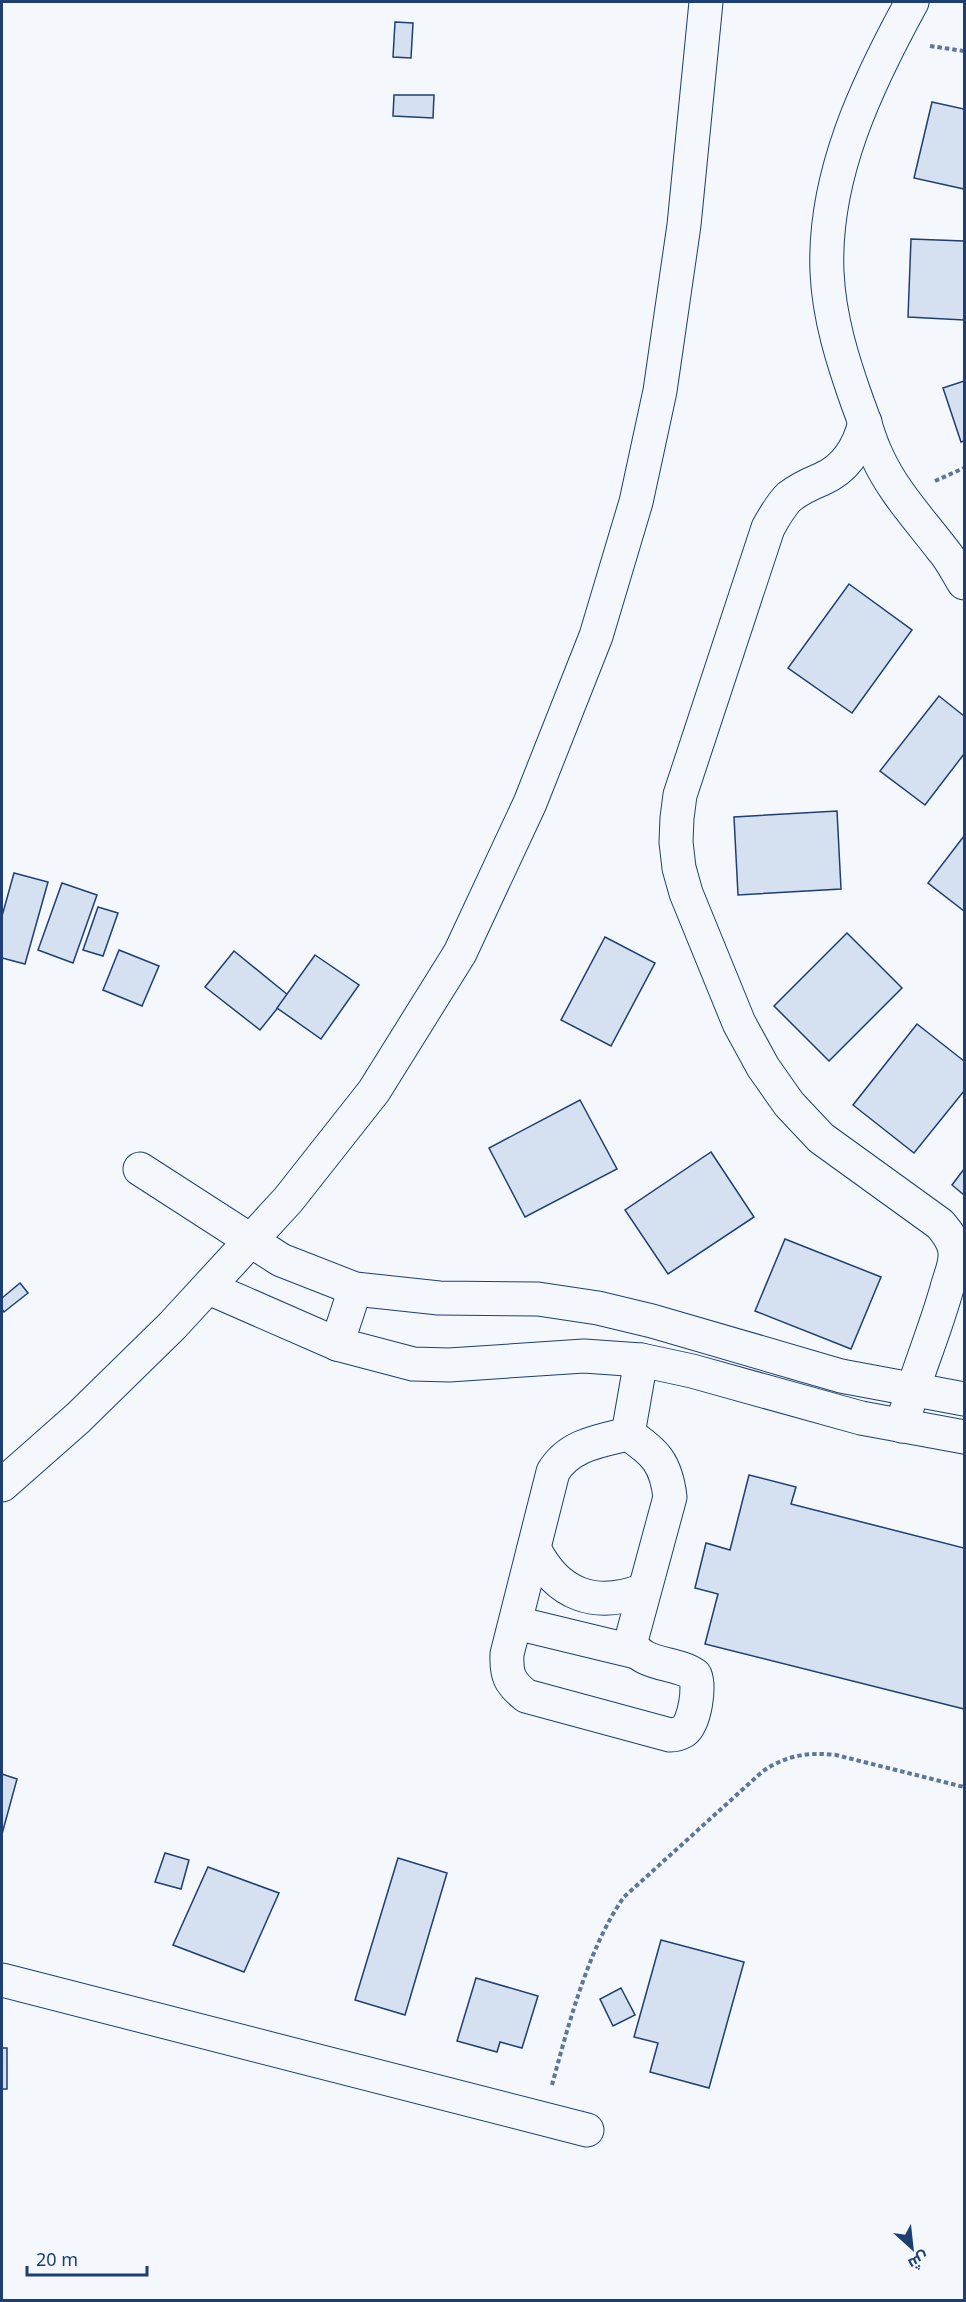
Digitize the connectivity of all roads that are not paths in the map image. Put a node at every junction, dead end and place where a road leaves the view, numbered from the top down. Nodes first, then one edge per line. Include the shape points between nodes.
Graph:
1 (706, 2) edge
2 (912, 2) edge
3 (865, 422) junction
4 (824, 478) junction
5 (902, 495) junction
6 (964, 583) edge
7 (140, 1168) dead end
8 (252, 1240) junction
9 (209, 1288) junction
10 (355, 1289) junction
11 (337, 1344) junction
12 (641, 1360) junction
13 (911, 1389) junction
14 (964, 1399) edge
15 (902, 1426) junction
16 (628, 1434) junction
17 (964, 1437) edge
18 (2, 1485) edge
19 (534, 1548) junction
20 (644, 1590) junction
21 (516, 1623) junction
22 (636, 1653) junction
23 (2, 1980) edge
24 (586, 2130) dead end

1 - 8 street via 684,225 660,391 636,502 596,636 530,803 460,953 374,1091
2 - 3 street via 880,64 842,158 828,234 832,318
3 - 4 street via 855,449 837,471
3 - 5 street via 877,456
4 - 5 street via 868,484
4 - 13 street via 790,497 768,528 680,795 676,842 686,893 739,1023 789,1104 820,1138 940,1224 949,1235 955,1263
5 - 6 street
7 - 8 street
8 - 9 street
8 - 10 street via 282,1260
9 - 11 street
9 - 18 street via 78,1418
10 - 11 street
10 - 13 street via 439,1298 538,1299 598,1308 841,1376
11 - 12 street via 413,1364 584,1356
12 - 15 street
12 - 16 street
13 - 14 street
13 - 15 street
15 - 17 street
16 - 19 street via 582,1446 559,1462 550,1482
16 - 20 street via 658,1459 670,1497
19 - 20 street via 552,1576 567,1589 605,1599
19 - 21 street
20 - 22 street via 631,1634
21 - 22 street
21 - 22 street via 507,1665 513,1685 526,1696 677,1735 690,1722 699,1689 695,1675
23 - 24 street

